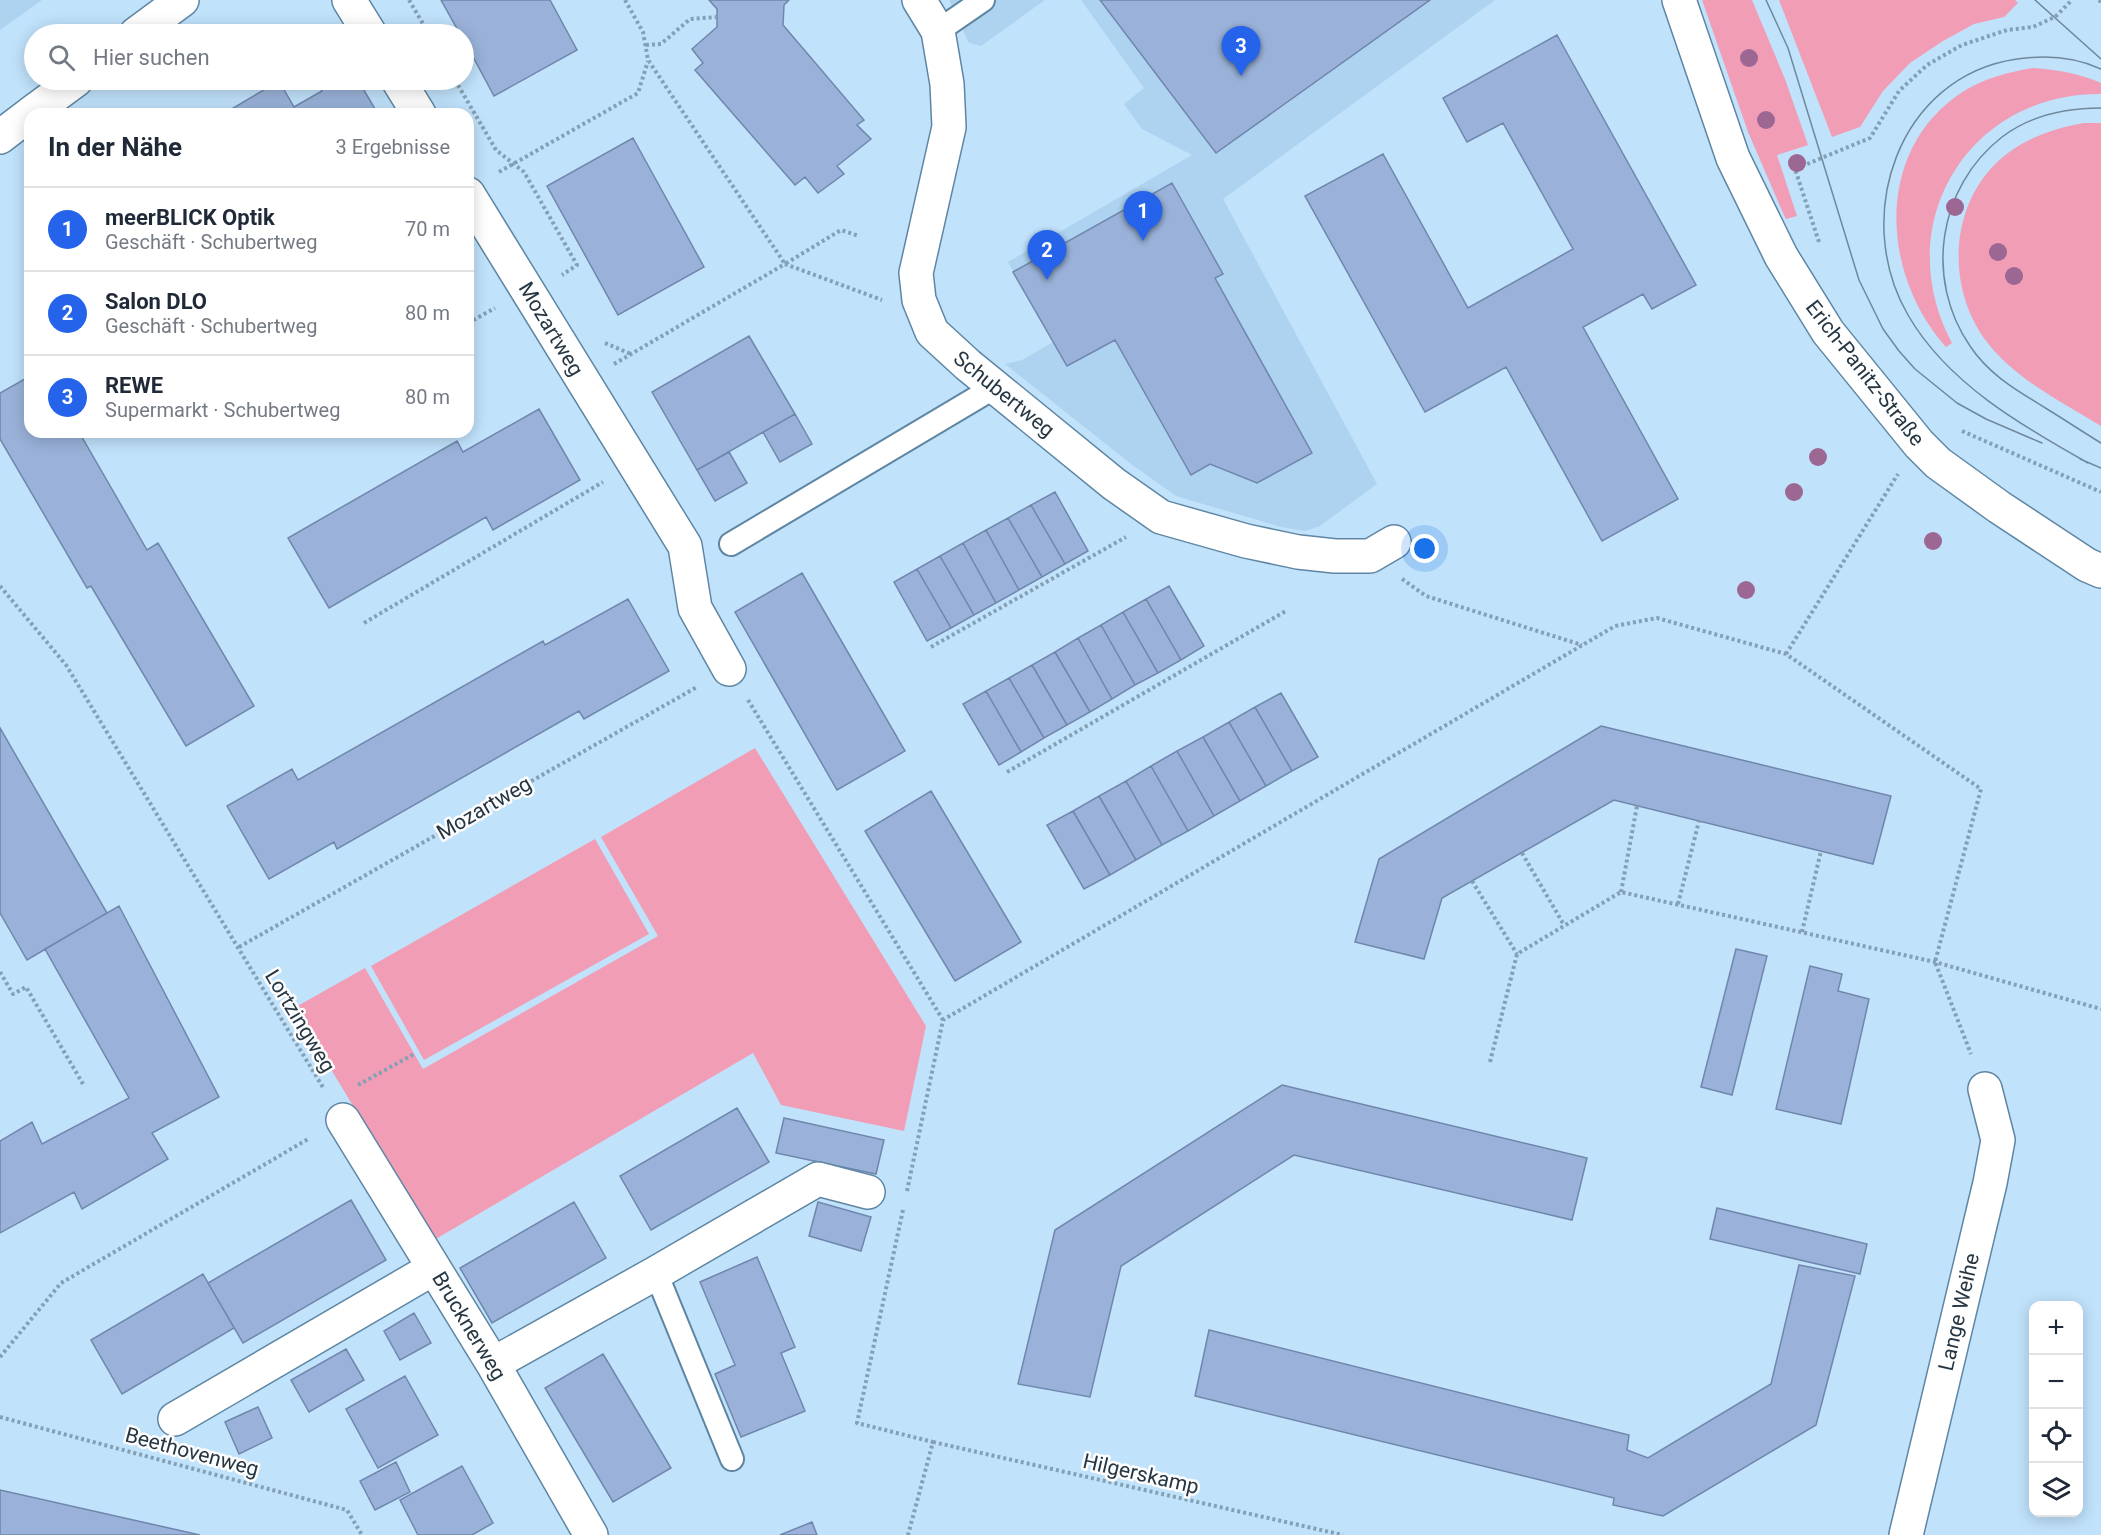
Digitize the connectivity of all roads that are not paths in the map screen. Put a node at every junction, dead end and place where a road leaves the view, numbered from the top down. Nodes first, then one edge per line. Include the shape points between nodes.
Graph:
1 (182, 0) edge
2 (349, 0) edge
3 (918, 0) edge
4 (983, 0) edge
5 (1679, 0) edge
6 (150, 24) edge
7 (364, 24) edge
8 (938, 31) junction
9 (62, 90) edge
10 (404, 90) edge
11 (38, 108) edge
12 (415, 108) edge
13 (24, 119) edge
14 (0, 137) edge
15 (474, 204) edge
16 (995, 387) junction
17 (730, 544) dead end
18 (1382, 549) road end
19 (2101, 571) edge
20 (729, 669) road end
21 (1985, 1089) road end
22 (337, 1110) road end
23 (868, 1192) dead end
24 (434, 1268) junction
25 (656, 1273) junction
26 (493, 1364) junction
27 (175, 1419) dead end
28 (732, 1459) dead end
29 (591, 1535) edge
30 (1906, 1535) edge

1 - 6 street
2 - 7 street
3 - 8 street, Schubertweg
4 - 8 lane
5 - 19 street, Erich-Panitz-Straße via 1733,158 1780,256 1828,332 1918,444 1938,462 1999,507
8 - 16 street, Schubertweg via 949,127 916,273 919,300 932,332
9 - 11 street
10 - 12 street
13 - 14 street
15 - 20 street, Mozartweg via 685,546 695,608
16 - 17 lane
16 - 18 street, Schubertweg via 1161,517 1298,552 1335,556
21 - 30 street, Lange Weihe via 1998,1140
22 - 24 street, Brucknerweg
23 - 25 street via 818,1179
24 - 26 street, Brucknerweg
24 - 27 street
25 - 26 street
25 - 28 lane
26 - 29 street, Brucknerweg

